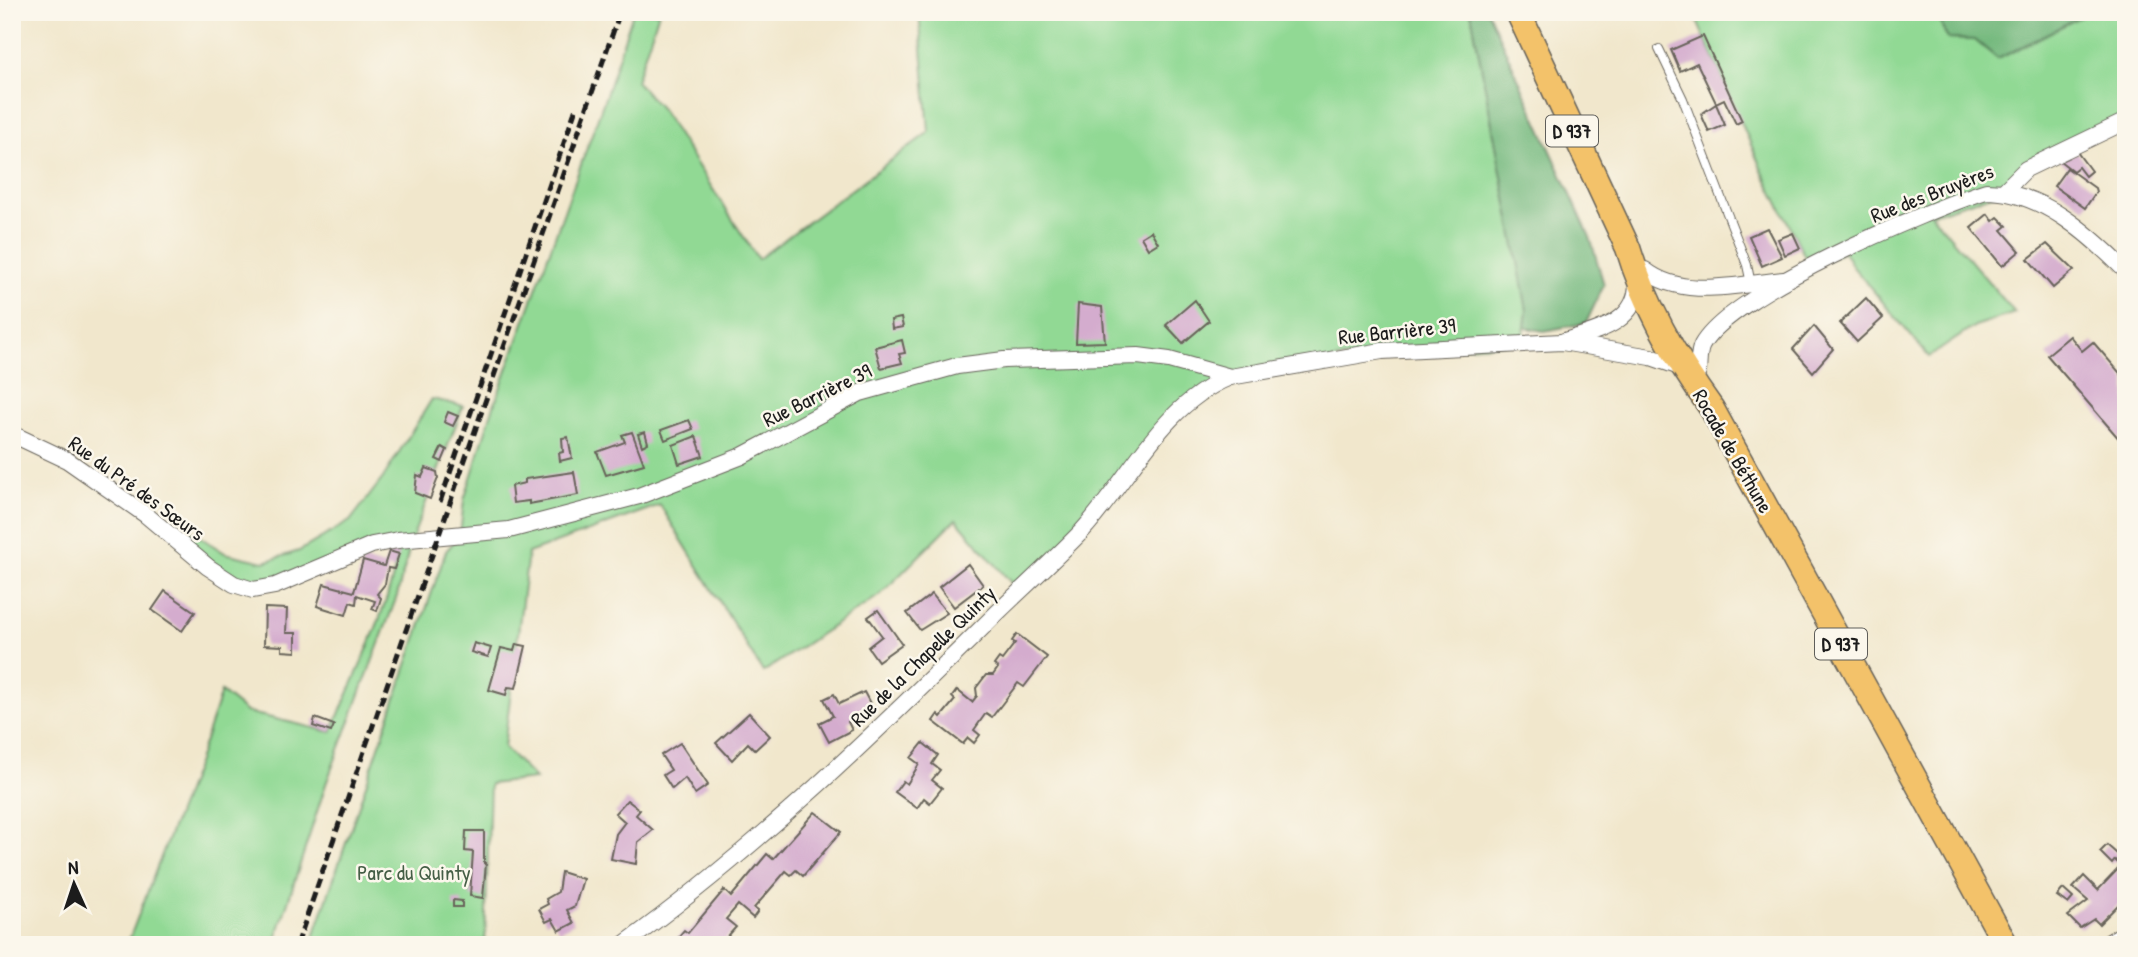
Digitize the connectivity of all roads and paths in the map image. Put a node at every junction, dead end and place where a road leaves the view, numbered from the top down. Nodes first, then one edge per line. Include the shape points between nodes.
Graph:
1 (1518, 12) edge
2 (1659, 49) dead end
3 (2126, 121) edge
4 (2004, 191) junction
5 (2126, 271) edge
6 (1641, 273) junction
7 (1786, 280) junction
8 (1751, 283) junction
9 (1756, 300) junction
10 (1562, 342) junction
11 (1692, 373) junction
12 (1230, 377) junction
13 (12, 433) edge
14 (233, 584) joint
15 (1971, 879) junction
16 (2126, 932) edge
17 (623, 945) edge
18 (1997, 945) edge
19 (2006, 945) edge
20 (2105, 945) edge

1 - 6 main road, Rocade de Béthune / D 937
2 - 8 lane via 1683,99
3 - 4 street, Rue des Bruyères via 2026,169
4 - 5 street via 2053,210 2094,239
4 - 7 street, Rue des Bruyères via 1966,197
6 - 8 street, Rue des Bruyères via 1708,289
6 - 10 street, Rue Barrière 39 via 1628,312 1603,329
6 - 11 main road, Rocade de Béthune / D 937
7 - 8 street, Rue des Bruyères
7 - 9 street, Rue des Bruyères
8 - 9 lane
9 - 11 street, Rue des Bruyères via 1723,320 1701,347
10 - 11 street, Rue Barrière 39 via 1651,357
10 - 12 street, Rue Barrière 39 via 1403,349
11 - 15 main road, Rocade de Béthune / D 937
12 - 14 street, Rue Barrière 39 via 1138,356 1004,360 933,371 860,393 742,456 612,504 509,530 372,545 263,589
12 - 17 street, Rue de la Chapelle Quinty via 1184,404 1083,530 823,782 732,863
13 - 14 street, Rue du Pré des Sœurs via 88,474
15 - 18 main road, Rocade de Béthune / D 937
15 - 19 main road, Rocade de Béthune / D 937
16 - 20 street

